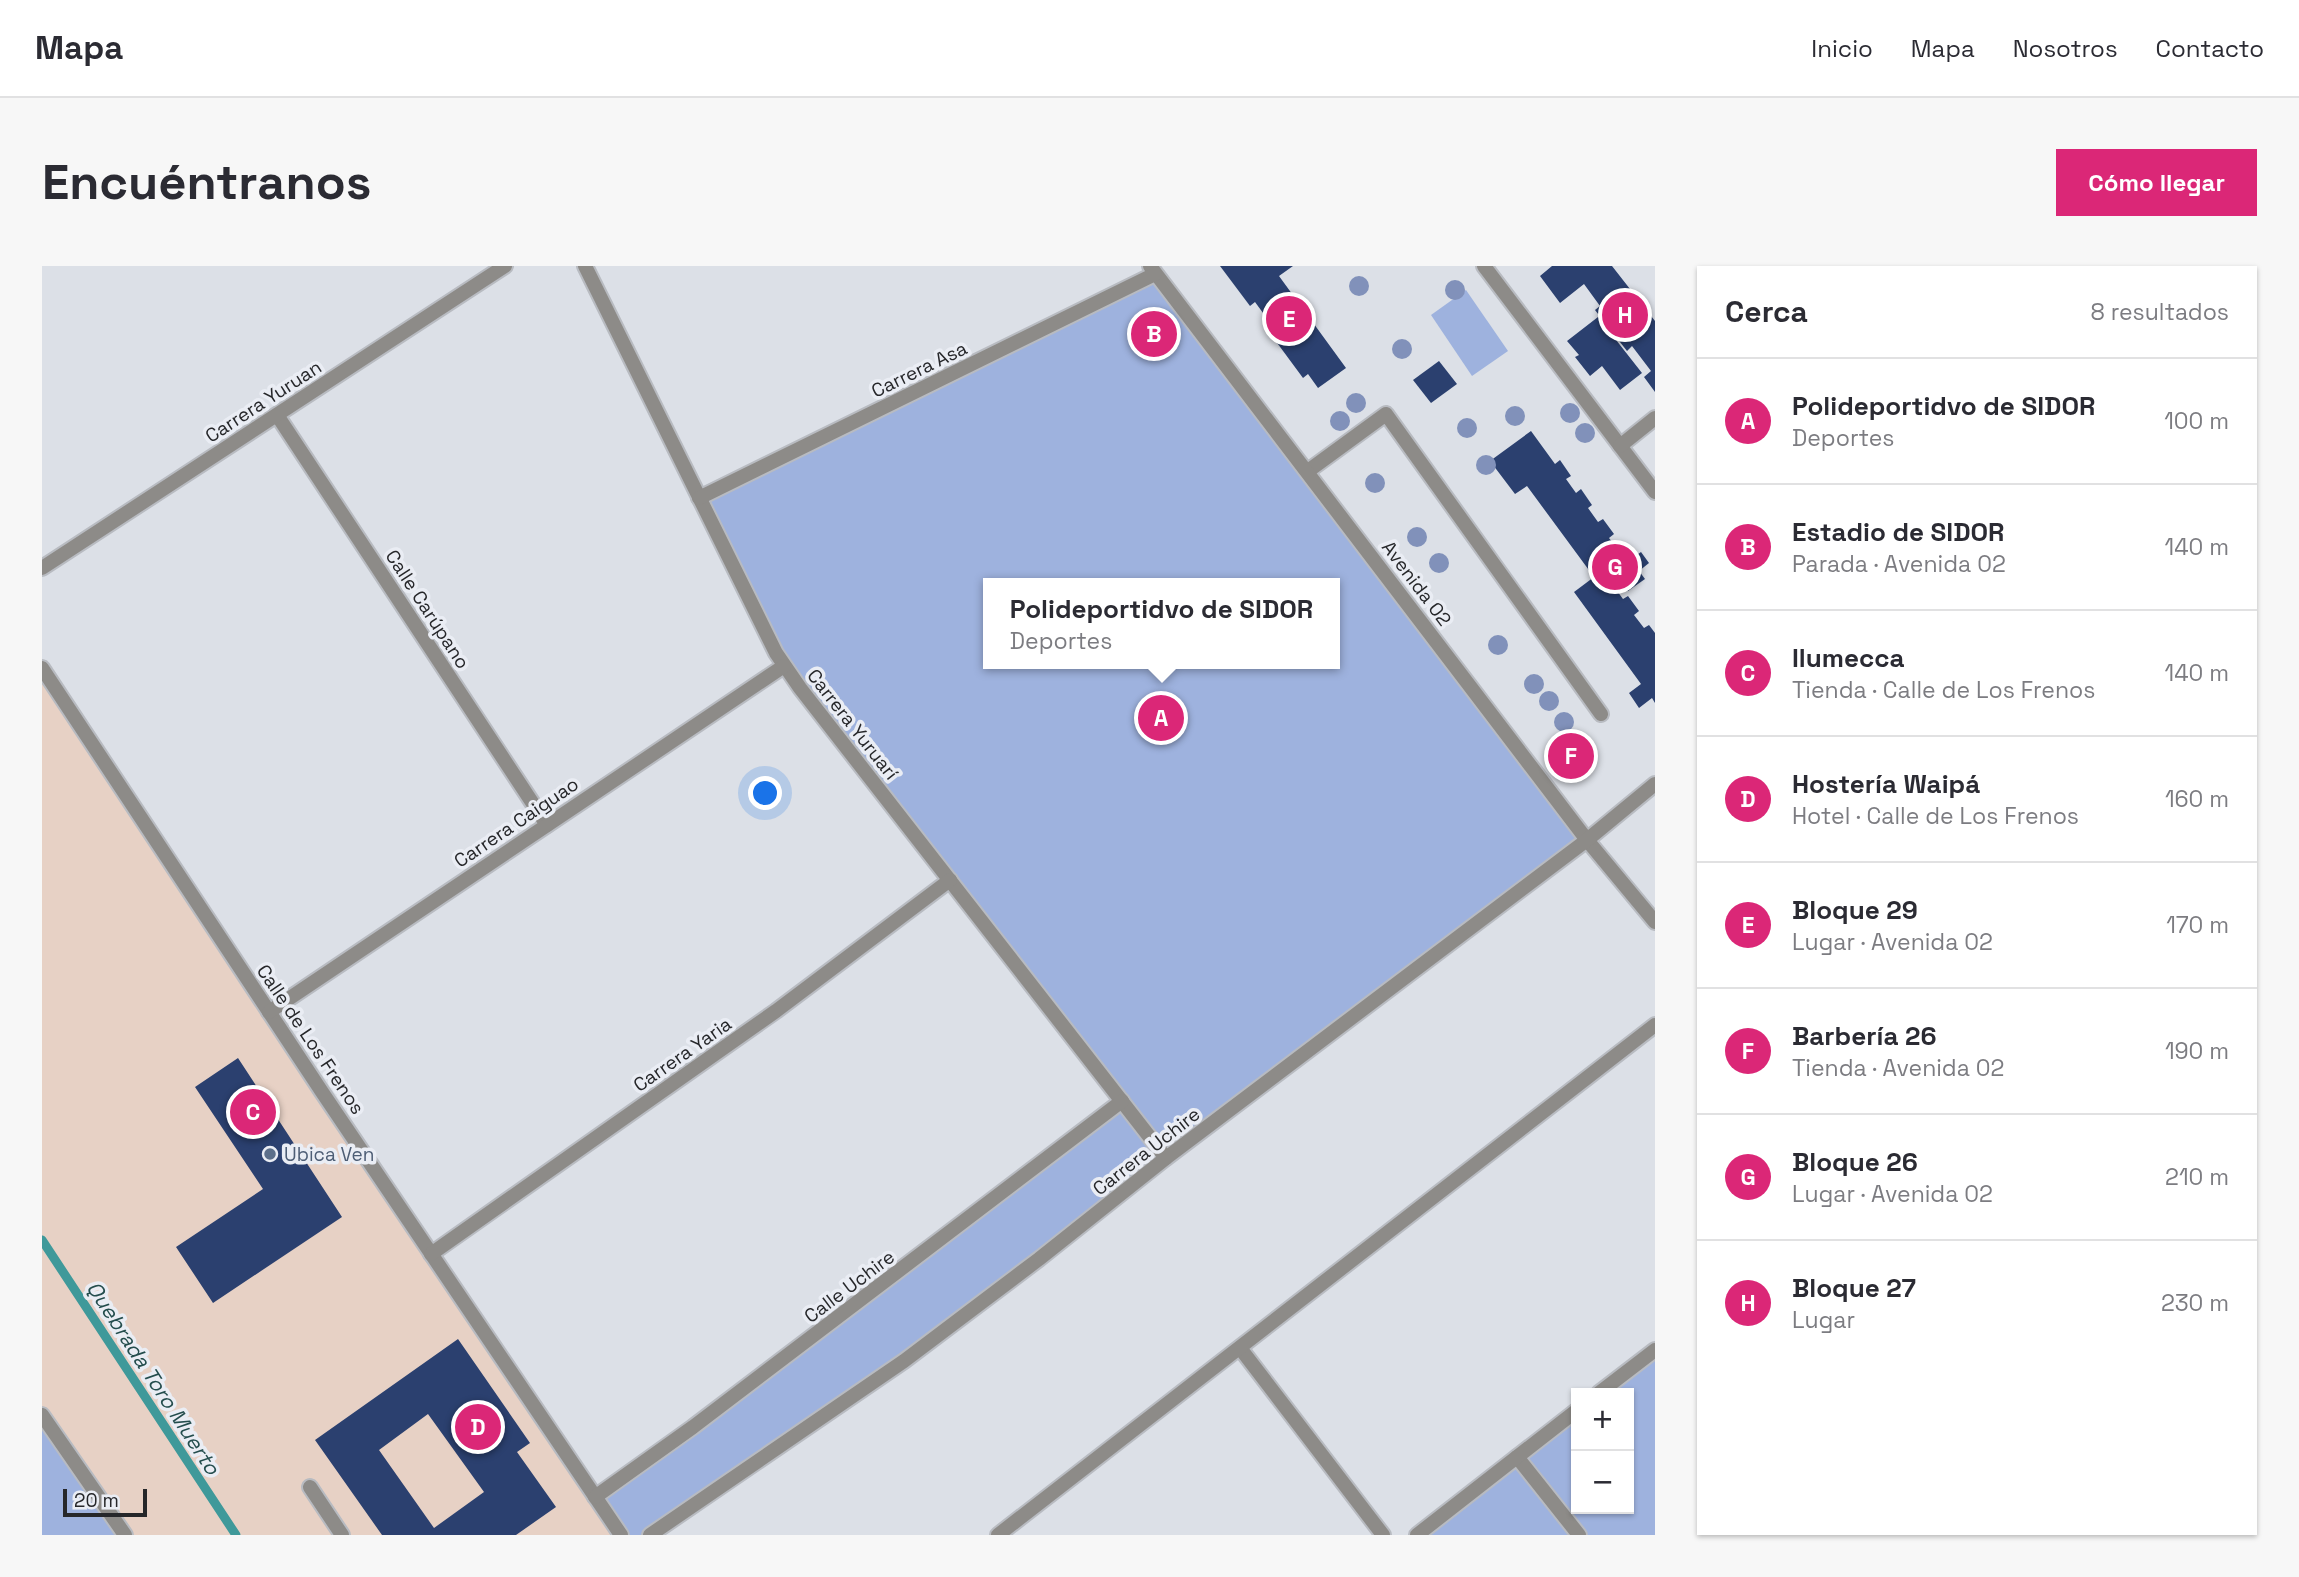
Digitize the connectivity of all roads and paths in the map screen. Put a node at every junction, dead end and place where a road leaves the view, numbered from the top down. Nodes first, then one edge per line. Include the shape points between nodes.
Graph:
1 (505, 266) edge
2 (585, 266) edge
3 (1484, 266) edge
4 (1153, 270) edge
5 (277, 415) junction
6 (1655, 418) edge
7 (1620, 446) junction
8 (1308, 471) junction
9 (1655, 492) edge
10 (699, 498) junction
11 (42, 568) edge
12 (785, 666) junction
13 (42, 668) edge
14 (1601, 714) dead end
15 (1655, 783) edge
16 (547, 825) junction
17 (1587, 840) junction
18 (950, 880) junction
19 (1655, 922) edge
20 (269, 1012) junction
21 (1655, 1025) edge
22 (1122, 1101) junction
23 (1166, 1158) junction
24 (431, 1254) junction
25 (1240, 1348) junction
26 (1655, 1349) edge
27 (1605, 1388) edge
28 (42, 1415) edge
29 (1571, 1415) edge
30 (1517, 1457) junction
31 (310, 1488) dead end
32 (595, 1497) junction
33 (125, 1535) edge
34 (342, 1535) edge
35 (621, 1535) edge
36 (650, 1535) edge
37 (998, 1535) edge
38 (1383, 1535) edge
39 (1417, 1535) edge
40 (1579, 1535) edge

1 - 5 street, Carrera Yuruan
2 - 10 street, Carrera Yuruarí
3 - 7 street
4 - 8 street, Avenida 02
4 - 10 street, Carrera Asa
5 - 11 street, Carrera Yuruan
5 - 16 street, Calle Carúpano
6 - 7 street
7 - 9 street
8 - 14 street via 1386,414
8 - 17 street, Avenida 02
10 - 12 street, Carrera Yuruarí via 761,627
12 - 16 street, Carrera Caiguao
12 - 18 street, Carrera Yuruarí
13 - 20 street, Calle de Los Frenos
15 - 17 street, Carrera Uchire
16 - 20 street, Carrera Caiguao
17 - 19 street, Avenida 02
17 - 23 street, Carrera Uchire
18 - 22 street, Carrera Yuruarí
18 - 24 street, Carrera Yaria via 776,1011
20 - 24 street, Calle de Los Frenos
21 - 25 street
22 - 23 street, Carrera Yuruarí
22 - 32 street, Calle Uchire
23 - 36 street, Carrera Uchire via 904,1361
24 - 32 street, Calle de Los Frenos
25 - 37 street
25 - 38 street
26 - 27 street
28 - 33 street
29 - 30 street
30 - 39 street
30 - 40 street
31 - 34 street
32 - 35 street, Calle de Los Frenos

